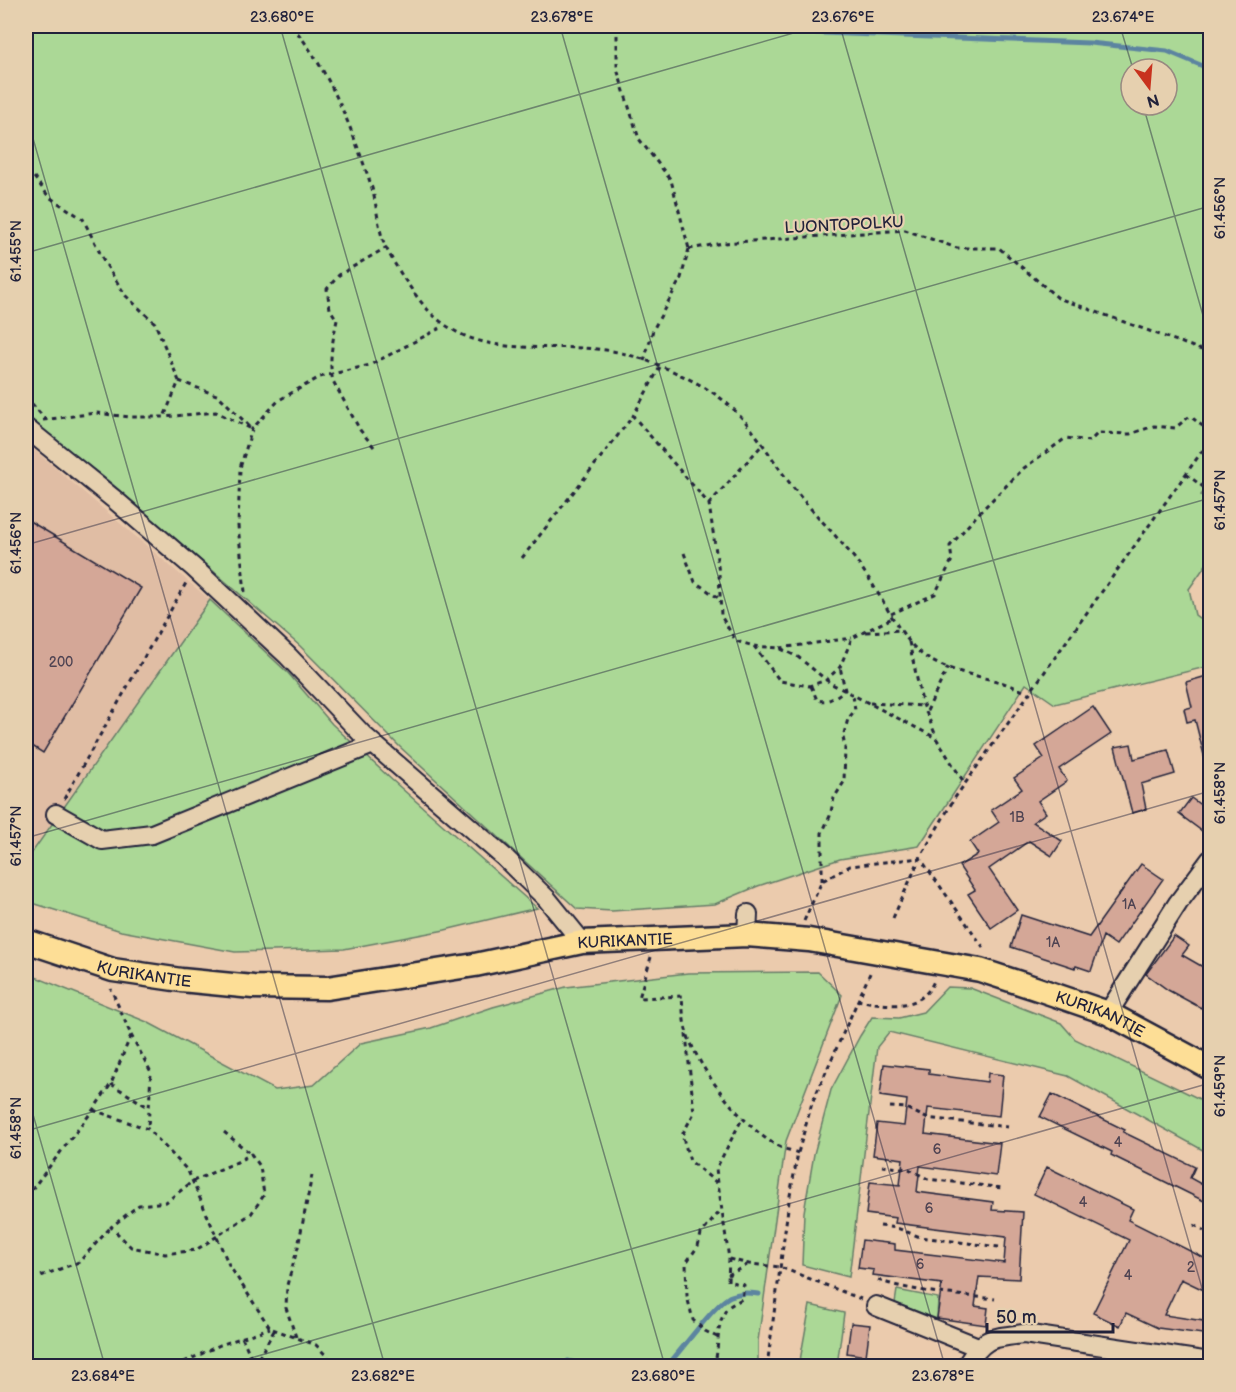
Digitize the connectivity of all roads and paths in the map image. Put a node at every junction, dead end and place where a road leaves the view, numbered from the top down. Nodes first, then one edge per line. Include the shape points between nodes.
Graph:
1 (292, 26) edge
2 (617, 26) edge
3 (34, 177) dead end
4 (387, 247) junction
5 (690, 249) junction
6 (444, 326) junction
7 (1210, 353) edge
8 (644, 361) junction
9 (660, 367) junction
10 (331, 373) junction
11 (179, 381) junction
12 (26, 397) edge
13 (633, 416) junction
14 (164, 417) junction
15 (46, 420) junction
16 (31, 425) edge
17 (252, 429) junction
18 (1210, 432) edge
19 (1210, 440) edge
20 (762, 444) junction
21 (374, 447) dead end
22 (1186, 474) junction
23 (1210, 492) edge
24 (709, 504) junction
25 (684, 553) dead end
26 (522, 558) dead end
27 (194, 568) junction
28 (720, 599) junction
29 (892, 616) junction
30 (246, 618) junction
31 (902, 630) junction
32 (865, 632) junction
33 (852, 638) junction
34 (908, 640) junction
35 (754, 646) junction
36 (779, 648) junction
37 (840, 667) junction
38 (948, 667) junction
39 (826, 680) junction
40 (810, 686) junction
41 (844, 690) junction
42 (1030, 694) junction
43 (853, 695) junction
44 (868, 703) junction
45 (923, 705) junction
46 (926, 713) junction
47 (936, 738) junction
48 (373, 744) junction
49 (965, 784) junction
50 (56, 814) joint
51 (920, 858) junction
52 (1210, 860) edge
53 (822, 881) junction
54 (893, 918) dead end
55 (804, 921) dead end
56 (26, 941) edge
57 (582, 942) junction
58 (989, 955) dead end
59 (652, 956) dead end
60 (942, 963) junction
61 (873, 966) dead end
62 (108, 982) dead end
63 (857, 1000) junction
64 (1108, 1013) junction
65 (686, 1031) junction
66 (131, 1035) junction
67 (1210, 1068) edge
68 (111, 1084) junction
69 (148, 1107) junction
70 (890, 1107) dead end
71 (93, 1110) junction
72 (743, 1117) junction
73 (1008, 1127) dead end
74 (148, 1130) junction
75 (224, 1132) dead end
76 (798, 1153) junction
77 (251, 1154) junction
78 (882, 1166) dead end
79 (312, 1175) dead end
80 (193, 1181) junction
81 (717, 1183) junction
82 (1004, 1188) dead end
83 (26, 1197) edge
84 (721, 1210) junction
85 (1194, 1225) dead end
86 (880, 1226) dead end
87 (111, 1227) junction
88 (1210, 1233) edge
89 (217, 1237) junction
90 (999, 1247) dead end
91 (729, 1259) junction
92 (749, 1264) junction
93 (780, 1267) junction
94 (728, 1275) junction
95 (41, 1276) dead end
96 (878, 1280) dead end
97 (995, 1299) dead end
98 (876, 1306) joint
99 (272, 1328) junction
100 (242, 1337) junction
101 (296, 1337) junction
102 (717, 1337) junction
103 (978, 1347) junction
104 (1210, 1362) edge
105 (176, 1366) edge
106 (255, 1366) edge
107 (336, 1366) edge
108 (714, 1366) edge
109 (767, 1366) edge
110 (966, 1366) edge

1 - 4 path via 320,65 351,130 372,188
2 - 5 path via 617,69 639,139 671,180
3 - 11 path via 49,197 83,219 126,296 155,323
4 - 6 path via 419,300
4 - 10 path via 339,275 327,289 330,309 337,320
5 - 7 path, LUONTOPOLKU via 723,243 905,230 957,248 999,248 1058,298
5 - 8 path via 681,279 653,330
6 - 8 path via 470,339 499,346 614,351
6 - 10 path via 370,365
8 - 9 path
9 - 13 path
9 - 20 path via 729,403
10 - 17 path via 279,400
10 - 21 path via 360,430
11 - 14 path
11 - 17 path via 219,396
12 - 15 path
13 - 24 path
13 - 26 path
14 - 15 path via 96,413
14 - 17 path via 216,412
15 - 16 path
16 - 27 street
17 - 30 path via 240,468 238,526
18 - 29 path via 1190,416 1175,428 1154,426 1130,434 1098,433 1090,441 1066,438 1024,468 950,546 952,560 935,594
19 - 22 path
20 - 24 path
20 - 29 path via 794,489 863,570
22 - 23 path
22 - 42 path
24 - 28 path
25 - 28 path via 695,582
27 - 30 street
27 - 50 path
28 - 35 path via 721,616 736,641
29 - 31 path
29 - 32 path
30 - 48 street
31 - 32 path
31 - 34 path
32 - 33 path
33 - 36 path
33 - 37 path
34 - 38 path via 924,656
34 - 45 path
35 - 36 path
35 - 40 path via 780,681
36 - 39 path via 798,657
37 - 39 path
37 - 41 path
38 - 42 path
38 - 46 path
39 - 40 path
39 - 41 path
40 - 41 path via 817,700 824,702
41 - 43 path
42 - 49 path
43 - 44 path
43 - 53 path via 855,710 843,737 844,782 822,833
44 - 45 path
44 - 47 path
45 - 46 path
46 - 47 path
47 - 49 path
48 - 50 street via 152,834 102,840
48 - 57 street via 504,857 547,899
49 - 51 path
51 - 53 path via 850,866
51 - 54 path
51 - 58 path
52 - 64 street
53 - 55 path
56 - 57 main road, KURIKANTIE via 113,970 253,987 327,988 475,965
57 - 60 main road, KURIKANTIE via 747,924 809,940
59 - 65 path via 639,998 682,996
60 - 63 path via 932,987 918,1002 893,1005
60 - 64 main road, KURIKANTIE via 980,970
61 - 63 path
62 - 66 path
63 - 76 path via 812,1103
64 - 67 main road, KURIKANTIE
65 - 72 path via 722,1095
65 - 81 path via 694,1113 682,1135 690,1161
66 - 68 path
66 - 69 path via 151,1072
68 - 69 path
68 - 71 path
69 - 74 path
70 - 73 path via 906,1108 926,1118
71 - 74 path
71 - 83 path
72 - 76 path via 776,1146
72 - 81 path via 716,1169
74 - 80 path
75 - 77 path
76 - 93 path
77 - 80 path
77 - 89 path via 260,1166 264,1195 251,1214
78 - 82 path via 909,1169 928,1179
79 - 101 path via 287,1285 286,1308
80 - 87 path via 166,1202 139,1205
80 - 89 path
81 - 84 path
84 - 91 path
84 - 102 path via 701,1234 686,1263 687,1296 693,1320
85 - 88 path
86 - 90 path via 920,1237
87 - 89 path via 131,1247 165,1254 195,1250
87 - 95 path via 78,1262
89 - 99 path via 229,1265
91 - 92 path
91 - 94 path
92 - 93 path
92 - 94 path
93 - 98 path
93 - 109 path
94 - 102 path via 730,1283 744,1284 744,1292 742,1299 727,1308
96 - 97 path via 897,1287
98 - 103 street
99 - 100 path
99 - 101 path
99 - 106 path
100 - 105 path
100 - 106 path
101 - 107 path via 316,1345
102 - 108 path
103 - 104 street via 993,1338 1024,1334
103 - 110 street

